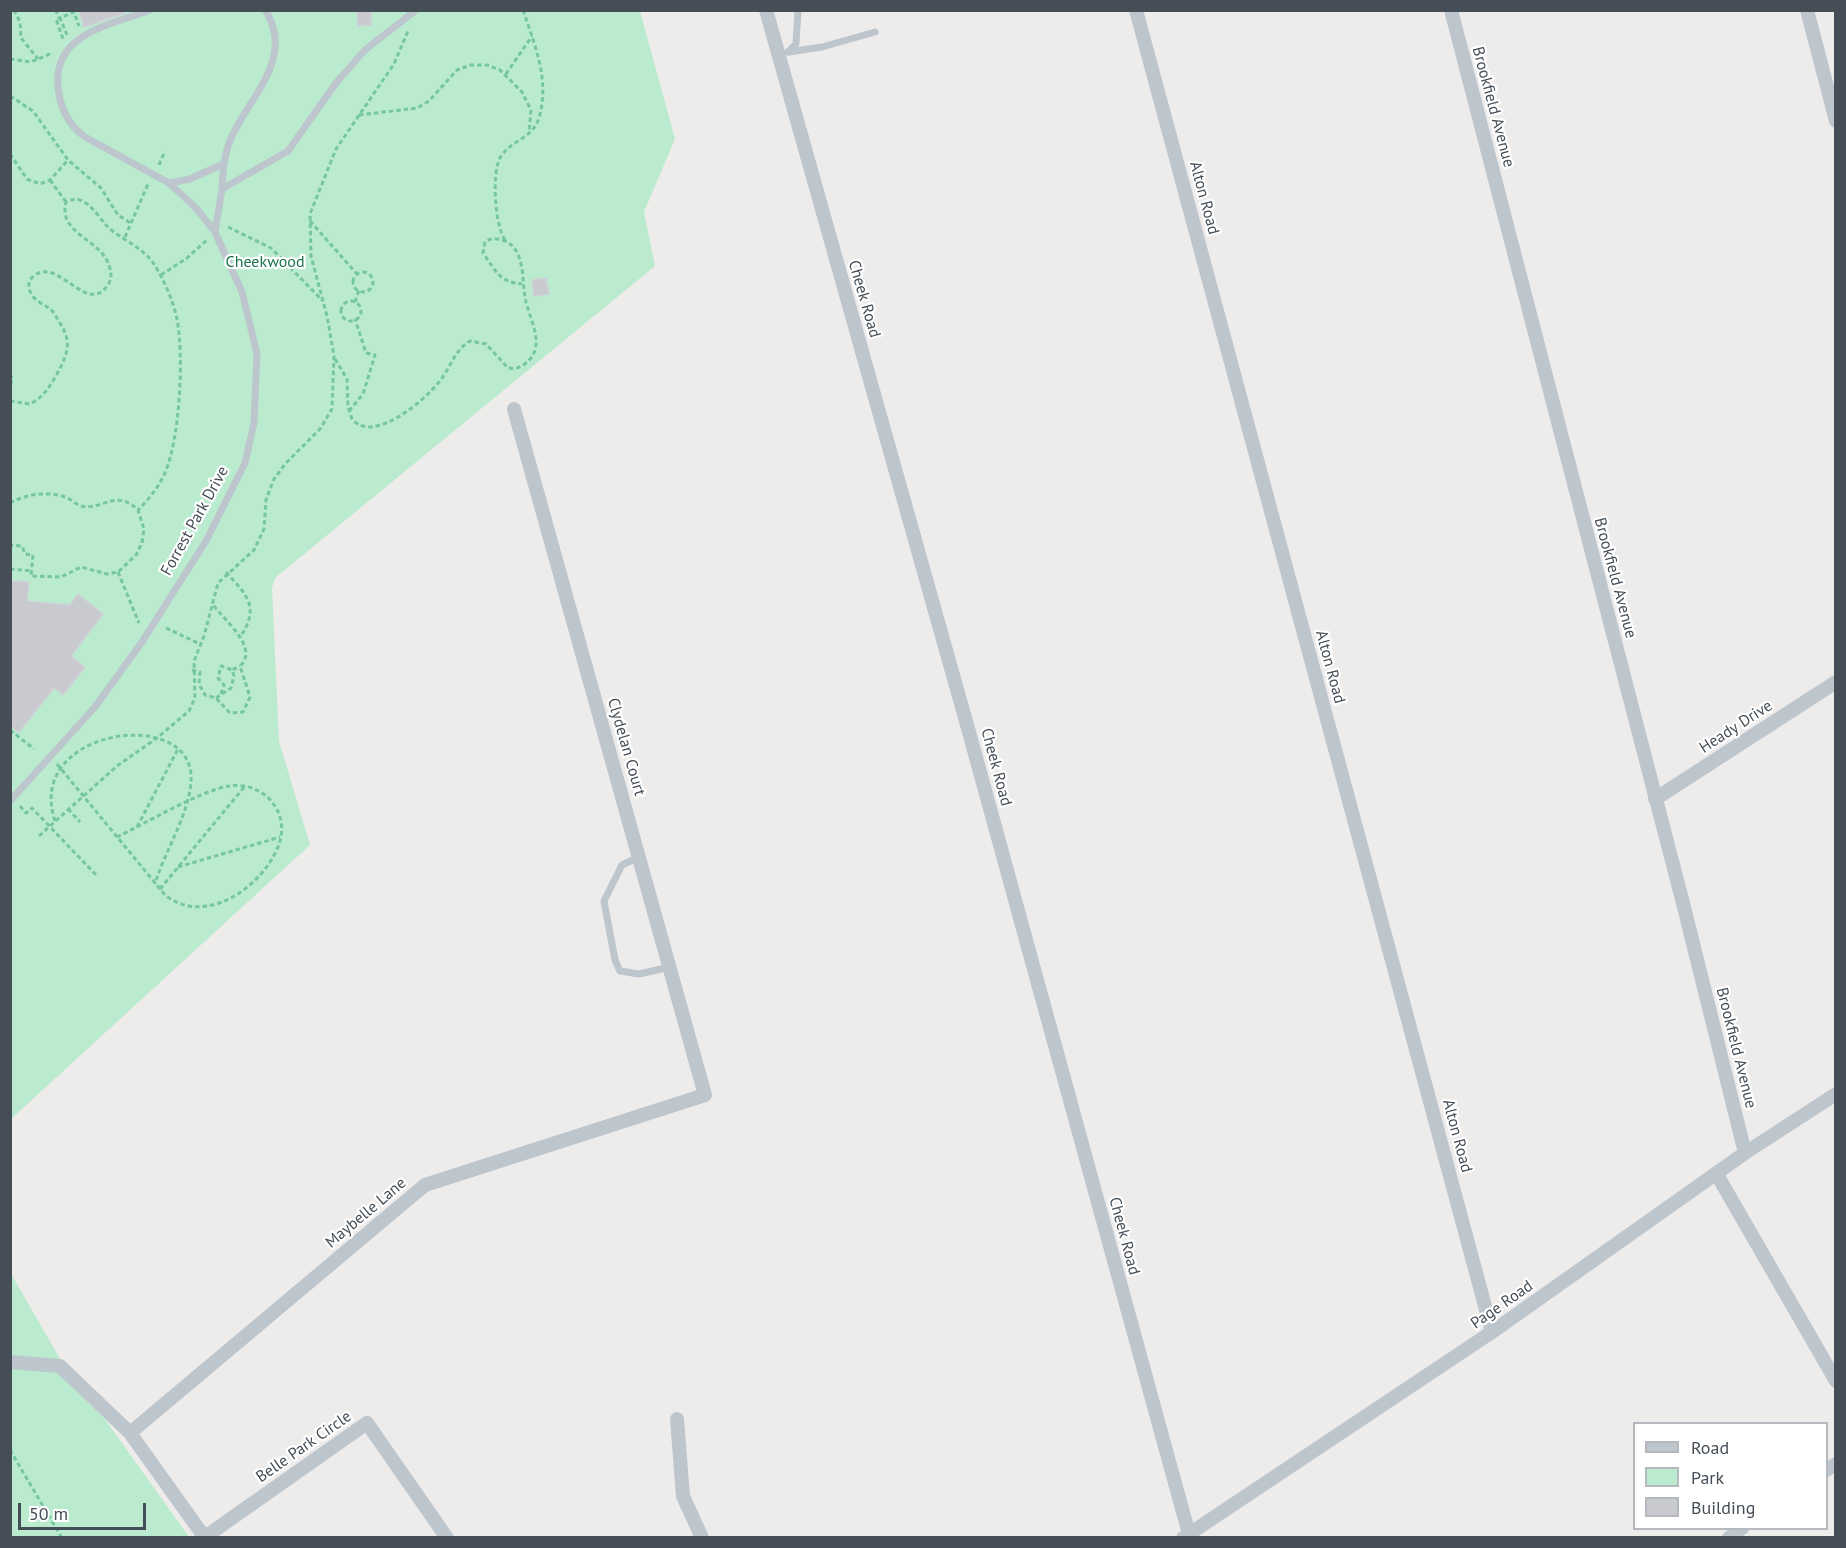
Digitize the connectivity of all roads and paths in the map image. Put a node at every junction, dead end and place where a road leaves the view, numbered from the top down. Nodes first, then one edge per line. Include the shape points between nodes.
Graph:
1 (55, 10) edge
2 (150, 10) edge
3 (265, 10) edge
4 (416, 10) edge
5 (523, 10) edge
6 (766, 10) edge
7 (798, 10) edge
8 (1136, 10) edge
9 (1450, 10) edge
10 (1807, 10) edge
11 (13, 11) edge
12 (69, 12) edge
13 (60, 18) junction
14 (875, 32) dead end
15 (84, 33) junction
16 (532, 36) junction
17 (61, 46) dead end
18 (56, 50) dead end
19 (784, 54) junction
20 (10, 59) edge
21 (38, 59) junction
22 (506, 74) junction
23 (10, 96) edge
24 (359, 115) dead end
25 (1836, 121) edge
26 (529, 134) junction
27 (165, 151) dead end
28 (11, 155) edge
29 (68, 159) junction
30 (223, 164) junction
31 (153, 175) junction
32 (50, 180) junction
33 (169, 183) junction
34 (222, 189) junction
35 (66, 202) junction
36 (310, 221) dead end
37 (132, 224) junction
38 (498, 231) junction
39 (215, 232) junction
40 (125, 237) junction
41 (490, 239) junction
42 (505, 241) junction
43 (357, 274) junction
44 (161, 275) junction
45 (522, 284) junction
46 (359, 290) junction
47 (323, 302) dead end
48 (355, 302) junction
49 (355, 319) junction
50 (334, 358) dead end
51 (12, 375) dead end
52 (10, 392) edge
53 (10, 401) edge
54 (514, 409) dead end
55 (349, 411) junction
56 (10, 502) edge
57 (138, 510) junction
58 (10, 545) edge
59 (10, 569) edge
60 (32, 571) junction
61 (118, 572) junction
62 (226, 572) dead end
63 (212, 603) dead end
64 (156, 621) junction
65 (140, 624) dead end
66 (240, 637) junction
67 (201, 644) dead end
68 (240, 666) junction
69 (192, 670) dead end
70 (232, 670) junction
71 (1836, 682) edge
72 (218, 697) junction
73 (10, 730) edge
74 (36, 744) dead end
75 (34, 749) dead end
76 (178, 750) junction
77 (49, 756) junction
78 (61, 768) junction
79 (245, 786) junction
80 (1655, 799) junction
81 (12, 800) edge
82 (185, 804) junction
83 (68, 809) dead end
84 (56, 821) dead end
85 (80, 822) dead end
86 (136, 828) junction
87 (117, 837) junction
88 (280, 837) junction
89 (639, 857) junction
90 (178, 867) junction
91 (98, 877) dead end
92 (155, 884) junction
93 (160, 889) junction
94 (670, 967) junction
95 (1836, 1094) edge
96 (705, 1095) joint
97 (1745, 1154) junction
98 (1716, 1173) junction
99 (1492, 1332) junction
100 (10, 1362) edge
101 (1836, 1381) edge
102 (677, 1419) dead end
103 (130, 1433) junction
104 (10, 1450) edge
105 (1186, 1536) edge
106 (205, 1537) edge
107 (62, 1538) edge
108 (447, 1538) edge
109 (702, 1538) edge

1 - 13 path
2 - 15 lane
3 - 30 lane via 275,40 273,64 232,135
4 - 34 lane via 365,50 336,83 288,151
5 - 16 path
6 - 19 street, Cheek Road
7 - 19 lane via 796,44
8 - 99 street, Alton Road
9 - 80 street, Brookfield Avenue
10 - 25 street
11 - 21 path via 20,22 21,38
12 - 13 path
12 - 15 path via 74,12
13 - 15 path via 68,37
13 - 17 path via 56,19
14 - 19 lane
15 - 31 lane, Forrest Park Drive via 68,48 59,66 62,108 79,133
16 - 22 path
16 - 26 path via 543,82 538,120
18 - 21 path
19 - 105 street, Cheek Road
20 - 21 path
22 - 24 path via 487,65 464,66 417,108
22 - 26 path via 529,104
23 - 29 path via 26,104 41,119
26 - 38 path via 498,162
27 - 31 path
28 - 32 path via 33,183
29 - 32 path
29 - 37 path via 101,188 118,215
30 - 33 lane via 190,179
30 - 34 lane
31 - 33 lane, Forrest Park Drive
31 - 37 path
32 - 35 path
33 - 39 lane, Forrest Park Drive
34 - 39 lane
35 - 40 path via 88,204 109,227
35 - 53 path via 69,222 78,235 103,252 111,278 106,289 97,294 77,290 53,273 39,273 30,279 31,294 53,311 68,339 61,366 44,393 27,405
36 - 43 path
37 - 40 path
38 - 41 path
38 - 42 path
39 - 44 path via 188,258
39 - 47 path via 224,225 271,248
39 - 64 lane, Forrest Park Drive via 242,292 255,337 253,433 245,463 223,510
40 - 44 path
41 - 42 path
41 - 45 path via 483,243 483,254 504,281
42 - 45 path via 519,257
43 - 46 path via 353,283
43 - 46 path via 368,274 372,281 368,290
44 - 57 path via 177,324 176,419 165,472
45 - 55 path via 537,345 525,364 508,368 486,344 470,341 461,348 438,384 394,419 366,427 355,423
46 - 48 path
48 - 49 path via 361,312
48 - 49 path via 344,303 341,311 345,318
49 - 55 path via 366,353 375,355 363,394
50 - 55 path via 347,379
51 - 52 path
54 - 89 street, Clydelan Court
56 - 57 path via 44,494 66,497 82,506 122,501
57 - 61 path via 144,529 142,543 136,555
58 - 60 path via 22,546 24,554 33,555
59 - 60 path
60 - 61 path via 31,576 57,578 81,567 107,574
61 - 65 path
62 - 66 path via 251,606 250,620
63 - 66 path
64 - 67 path
64 - 77 lane, Forrest Park Drive via 106,694
66 - 68 path via 248,654
68 - 70 path
68 - 72 path via 250,694 245,710 230,713
69 - 72 path via 200,672 203,693
70 - 72 path via 232,685
70 - 72 path via 221,666 218,678 224,685
71 - 80 street, Heady Drive
73 - 75 path
74 - 77 path
76 - 78 path via 157,738 113,736 82,749
76 - 82 path via 191,767
76 - 86 path
77 - 78 path
77 - 81 lane, Forrest Park Drive
78 - 84 path via 51,795
78 - 87 path
79 - 82 path via 218,789
79 - 88 path via 274,802 280,819
79 - 90 path
80 - 97 street, Brookfield Avenue
81 - 91 path via 27,813 32,808
82 - 86 path
82 - 92 path
83 - 85 path
86 - 87 path
87 - 92 path
88 - 90 path
88 - 93 path via 272,856 255,877 214,906 183,906
89 - 94 street, Clydelan Court
89 - 94 lane via 622,865 604,901 616,965 623,973 632,975
90 - 93 path
92 - 93 path
94 - 96 street, Clydelan Court
95 - 97 street, Page Road
96 - 103 street, Maybelle Lane via 425,1185
97 - 98 street, Page Road
98 - 99 street, Page Road
98 - 101 street
99 - 105 street, Page Road
100 - 103 street via 60,1366
102 - 109 street via 683,1496
103 - 106 street
104 - 107 path
106 - 108 street, Belle Park Circle via 367,1423

